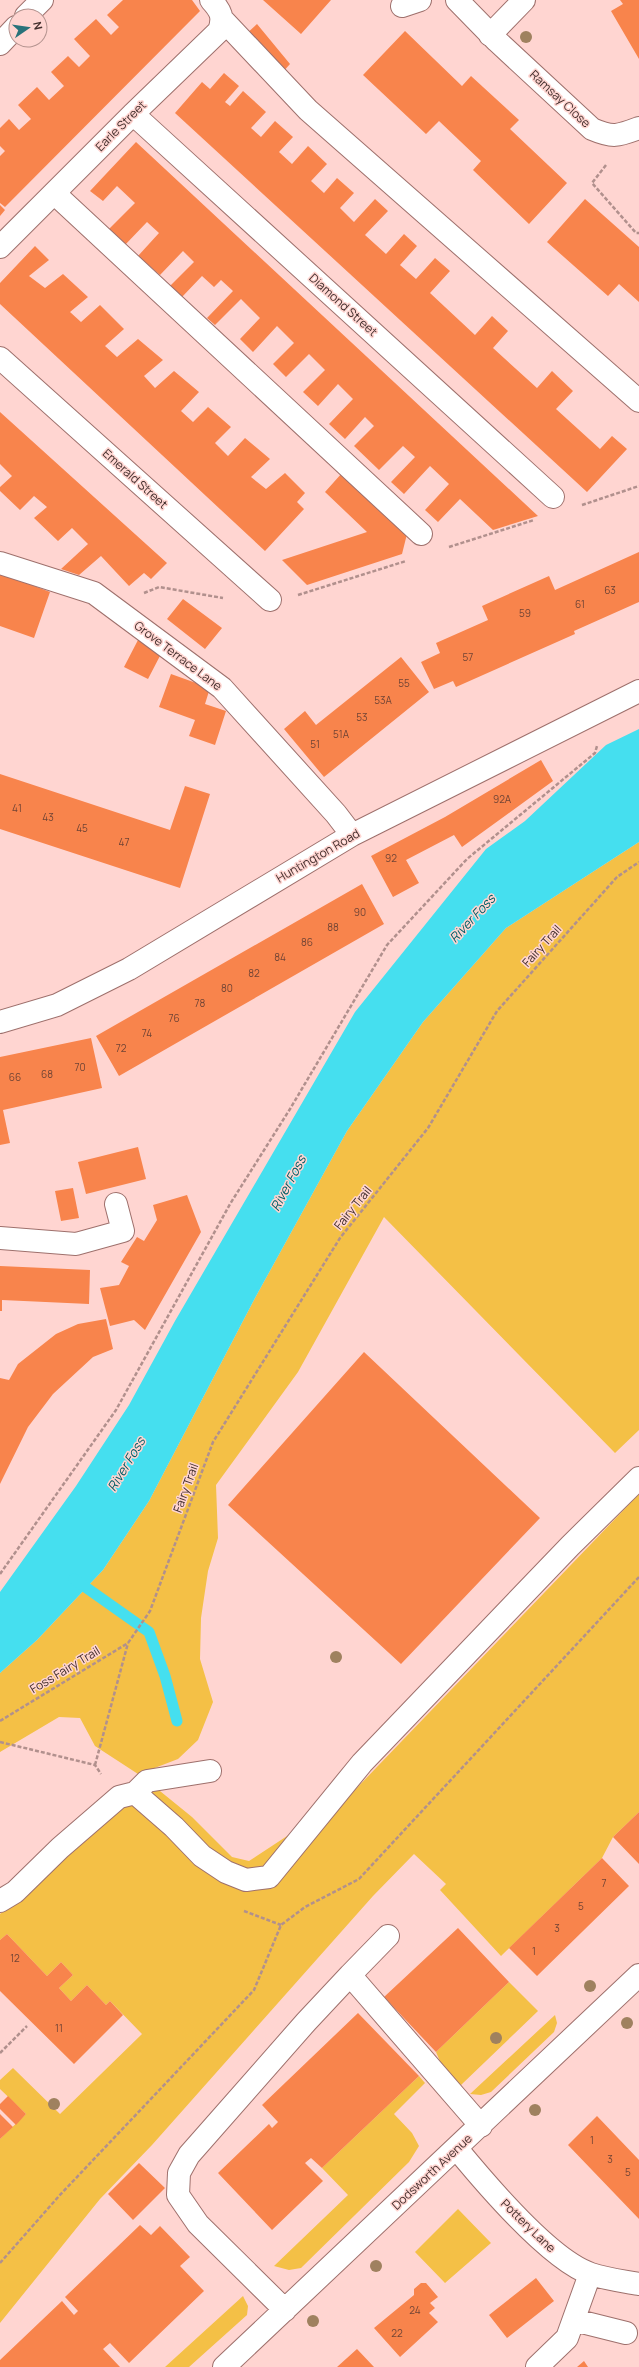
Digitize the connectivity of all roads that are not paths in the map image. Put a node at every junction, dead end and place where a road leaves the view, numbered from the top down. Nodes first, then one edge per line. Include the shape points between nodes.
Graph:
1 (42, 0) edge
2 (211, 0) edge
3 (457, 0) edge
4 (524, 0) edge
5 (34, 8) edge
6 (223, 20) junction
7 (490, 35) junction
8 (8, 36) edge
9 (0, 44) edge
10 (133, 114) junction
11 (639, 128) edge
12 (54, 193) junction
13 (0, 247) edge
14 (0, 358) edge
15 (639, 401) edge
16 (553, 497) dead end
17 (422, 534) dead end
18 (0, 563) edge
19 (270, 600) road end
20 (639, 691) edge
21 (352, 835) junction
22 (0, 1022) edge
23 (116, 1204) dead end
24 (0, 1238) edge
25 (639, 1478) edge
26 (210, 1771) dead end
27 (135, 1793) junction
28 (0, 1901) edge
29 (388, 1936) dead end
30 (350, 1975) junction
31 (639, 1975) edge
32 (481, 2126) junction
33 (457, 2149) junction
34 (590, 2274) junction
35 (639, 2284) edge
36 (285, 2310) junction
37 (574, 2320) junction
38 (626, 2333) dead end
39 (224, 2367) edge
40 (537, 2367) edge

1 - 5 street
2 - 6 street via 220,10
3 - 7 street, Ramsay Close
4 - 7 street
6 - 10 street, Earle Street via 219,31
6 - 15 street via 308,110
7 - 11 street, Ramsay Close via 592,129 608,136 620,136
8 - 9 street
10 - 12 street, Earle Street
10 - 16 street, Diamond Street
12 - 13 street, Earle Street
12 - 17 street
14 - 19 street, Emerald Street
18 - 21 street, Grove Terrace Lane via 94,593 222,688
20 - 21 street, Huntington Road
21 - 22 street, Huntington Road via 129,969 57,1005
23 - 24 street via 123,1231 76,1244
25 - 27 street via 570,1546 362,1763 269,1876 246,1880 226,1872 202,1856
26 - 27 street via 147,1781
27 - 28 street via 119,1797 60,1848 15,1892
29 - 30 street
30 - 32 street
30 - 36 street via 189,2155 179,2173 178,2195 198,2224
31 - 32 street, Dodsworth Avenue
32 - 33 street, Dodsworth Avenue
33 - 34 street, Pottery Lane via 481,2179 554,2252
33 - 36 street, Dodsworth Avenue
34 - 35 street, Pottery Lane
34 - 37 street
36 - 39 street, Dodsworth Avenue
37 - 38 street
37 - 40 street via 567,2338

